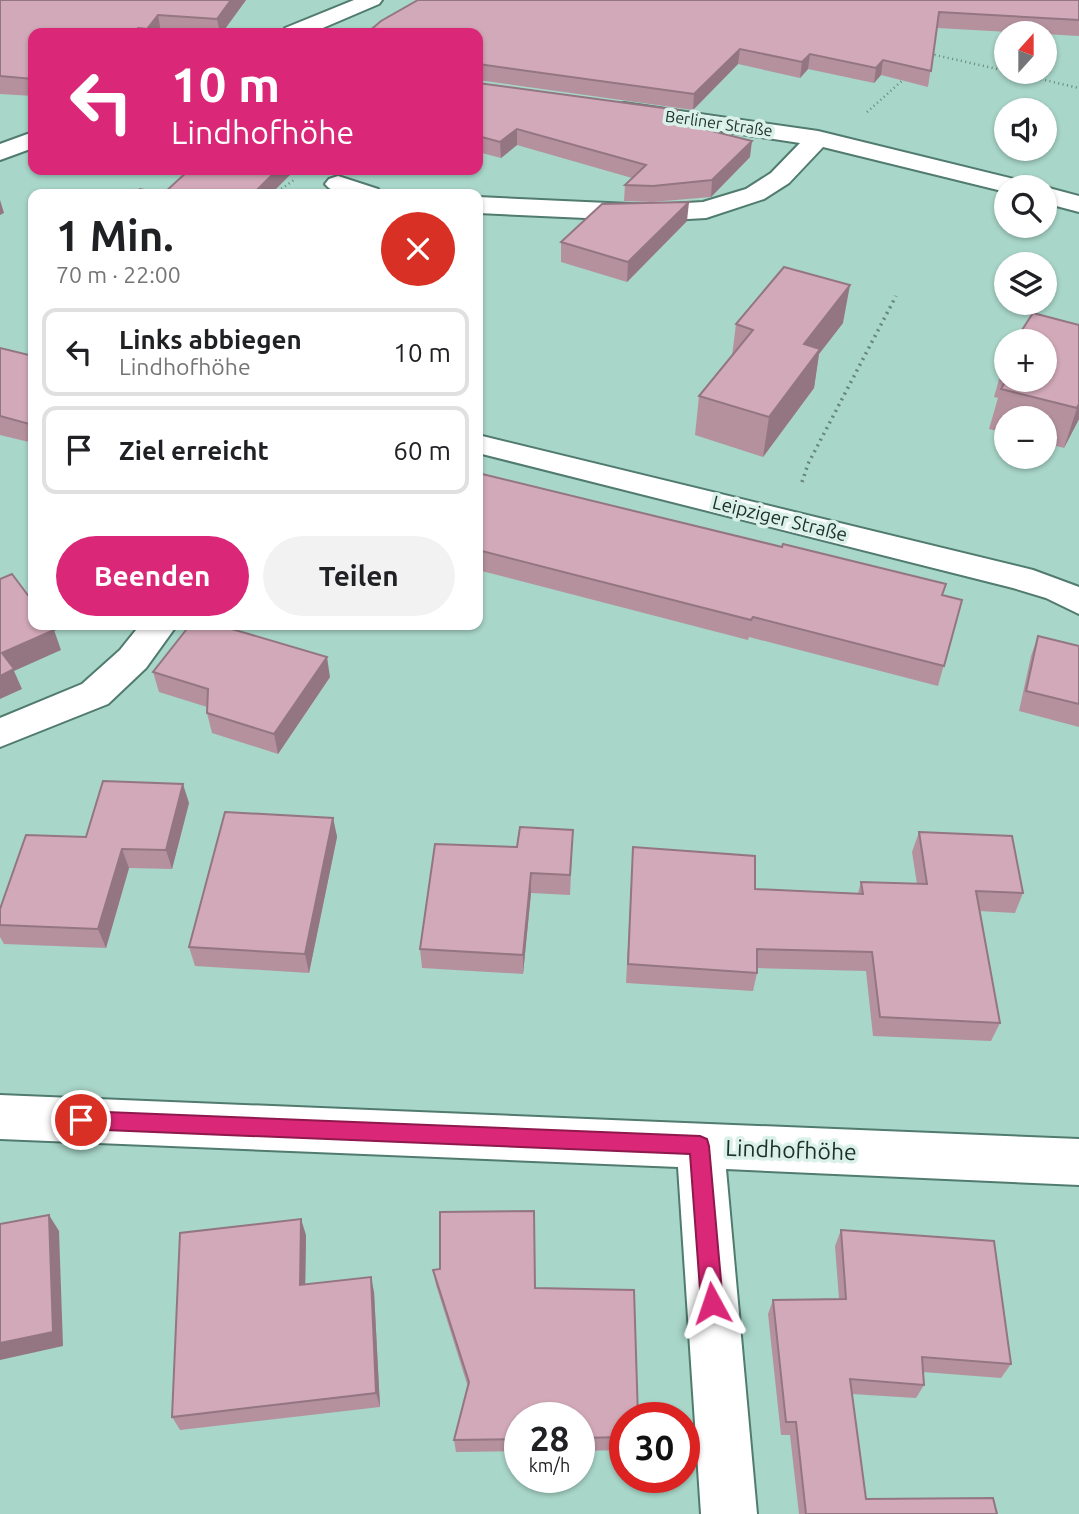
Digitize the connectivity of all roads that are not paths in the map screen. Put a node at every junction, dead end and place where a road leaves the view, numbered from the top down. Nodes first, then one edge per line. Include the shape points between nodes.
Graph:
1 (310, 1) edge
2 (367, 2) edge
3 (305, 28) edge
4 (600, 107) edge
5 (0, 127) edge
6 (28, 129) edge
7 (827, 140) junction
8 (28, 141) edge
9 (0, 153) edge
10 (994, 181) edge
11 (338, 184) dead end
12 (354, 189) edge
13 (1057, 198) edge
14 (1079, 204) edge
15 (483, 205) edge
16 (483, 445) edge
17 (1079, 602) edge
18 (155, 630) edge
19 (0, 733) edge
20 (0, 1117) edge
21 (700, 1146) junction
22 (1079, 1162) edge
23 (729, 1514) edge

1 - 2 street
2 - 3 street
4 - 7 street, Berliner Straße
5 - 6 street
7 - 10 street, Berliner Straße
7 - 15 street via 755,194 706,210 652,213
8 - 9 street
11 - 12 street
13 - 14 street
16 - 17 street, Leipziger Straße via 1021,578
18 - 19 street via 133,659 95,694
20 - 21 street, Lindhofhöhe
21 - 22 street, Lindhofhöhe
21 - 23 street

